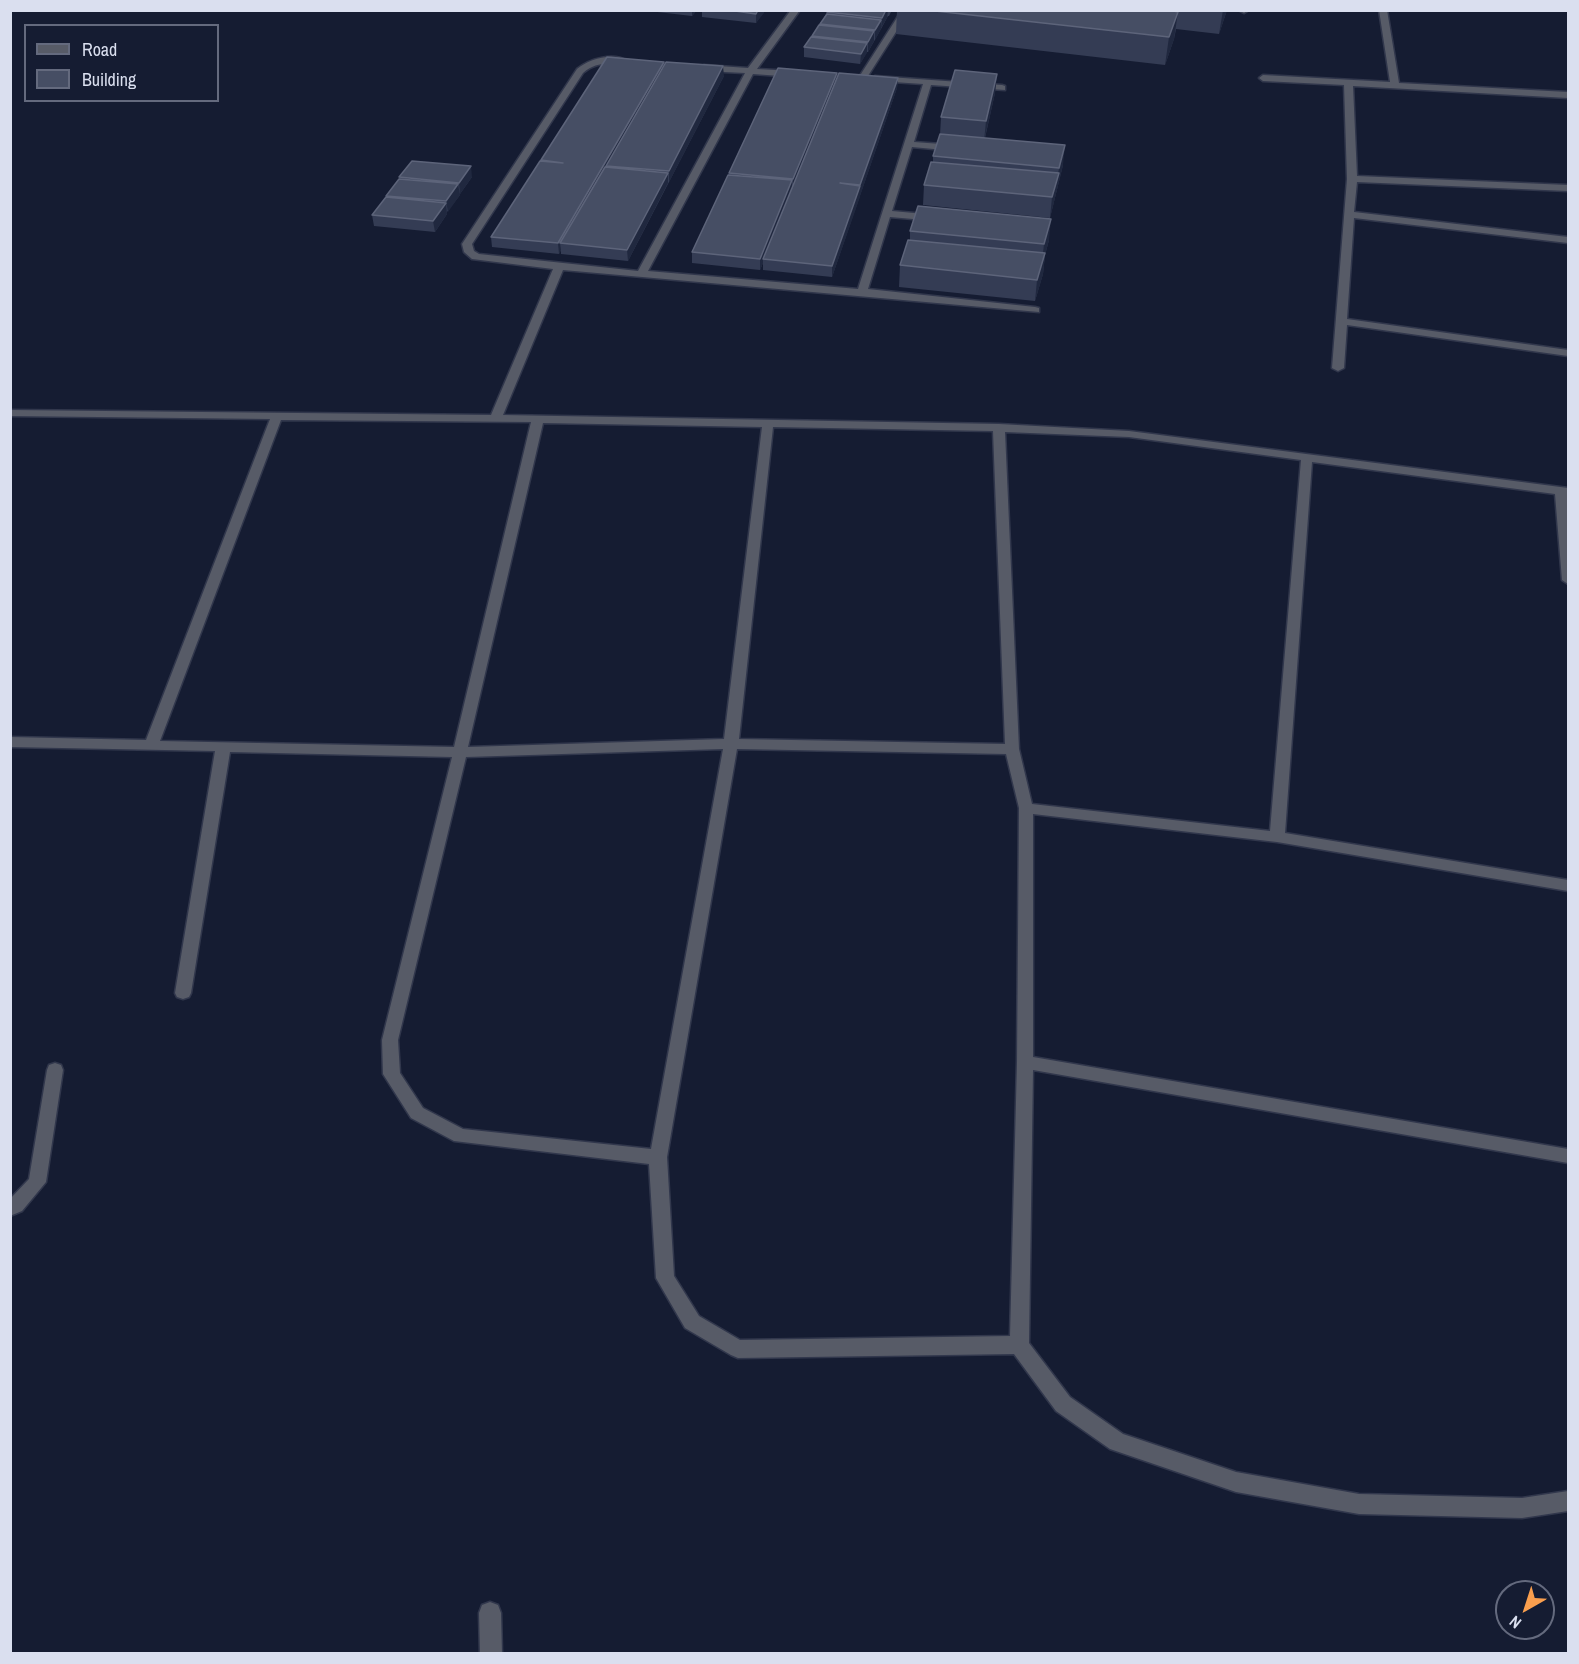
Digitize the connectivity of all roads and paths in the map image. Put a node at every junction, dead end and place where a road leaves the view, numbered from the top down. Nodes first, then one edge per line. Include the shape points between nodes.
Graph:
1 (796, 10) edge
2 (906, 10) edge
3 (1383, 10) edge
4 (638, 62) edge
5 (694, 67) edge
6 (750, 72) junction
7 (807, 75) edge
8 (851, 76) edge
9 (863, 77) junction
10 (1263, 78) dead end
11 (928, 82) junction
12 (1348, 82) junction
13 (1395, 85) junction
14 (1002, 88) dead end
15 (1569, 95) edge
16 (910, 144) junction
17 (968, 149) edge
18 (1352, 179) junction
19 (1569, 188) edge
20 (888, 214) junction
21 (1349, 214) junction
22 (947, 219) edge
23 (1569, 240) edge
24 (558, 267) junction
25 (641, 274) junction
26 (862, 292) junction
27 (1035, 310) edge
28 (1341, 321) junction
29 (1569, 353) edge
30 (1338, 368) dead end
31 (10, 413) edge
32 (277, 416) junction
33 (496, 418) junction
34 (538, 418) junction
35 (768, 424) junction
36 (999, 427) junction
37 (1307, 456) junction
38 (1565, 491) edge
39 (1569, 580) edge
40 (10, 742) edge
41 (152, 744) junction
42 (731, 744) junction
43 (223, 748) junction
44 (1012, 749) junction
45 (460, 752) junction
46 (1026, 808) junction
47 (1277, 837) junction
48 (1569, 886) edge
49 (183, 993) dead end
50 (1026, 1062) junction
51 (55, 1070) dead end
52 (1569, 1155) edge
53 (658, 1157) junction
54 (10, 1208) edge
55 (1019, 1345) junction
56 (1569, 1501) edge
57 (490, 1613) dead end
58 (491, 1653) edge

1 - 6 street
2 - 9 street
3 - 13 street
4 - 24 street via 600,60 588,63 580,71 467,244 469,252 476,256
5 - 6 street
6 - 7 street
6 - 25 street
8 - 9 street
9 - 11 street
10 - 12 street
11 - 14 street
11 - 16 street
12 - 13 street
12 - 18 street
13 - 15 street
16 - 17 street
16 - 20 street
18 - 19 street
18 - 21 street
20 - 22 street
20 - 26 street
21 - 23 street
21 - 28 street
24 - 25 street
24 - 33 street
25 - 26 street
26 - 27 street
28 - 29 street
28 - 30 street
31 - 32 street
32 - 33 street
32 - 41 street
33 - 34 street
34 - 35 street
34 - 45 street
35 - 36 street
35 - 42 street
36 - 37 street via 1129,434
36 - 44 street
37 - 38 street
37 - 47 street
38 - 39 street
40 - 41 street
41 - 43 street
42 - 44 street
42 - 45 street
42 - 53 street
43 - 45 street
43 - 49 street
44 - 46 street
45 - 53 street via 390,1040 392,1074 417,1113 460,1136
46 - 47 street
46 - 50 street
47 - 48 street
50 - 52 street
50 - 55 street
51 - 54 street via 37,1182
53 - 55 street via 665,1278 692,1322 738,1349
55 - 56 street via 1062,1404 1117,1442 1236,1482 1359,1504 1522,1508
57 - 58 street

